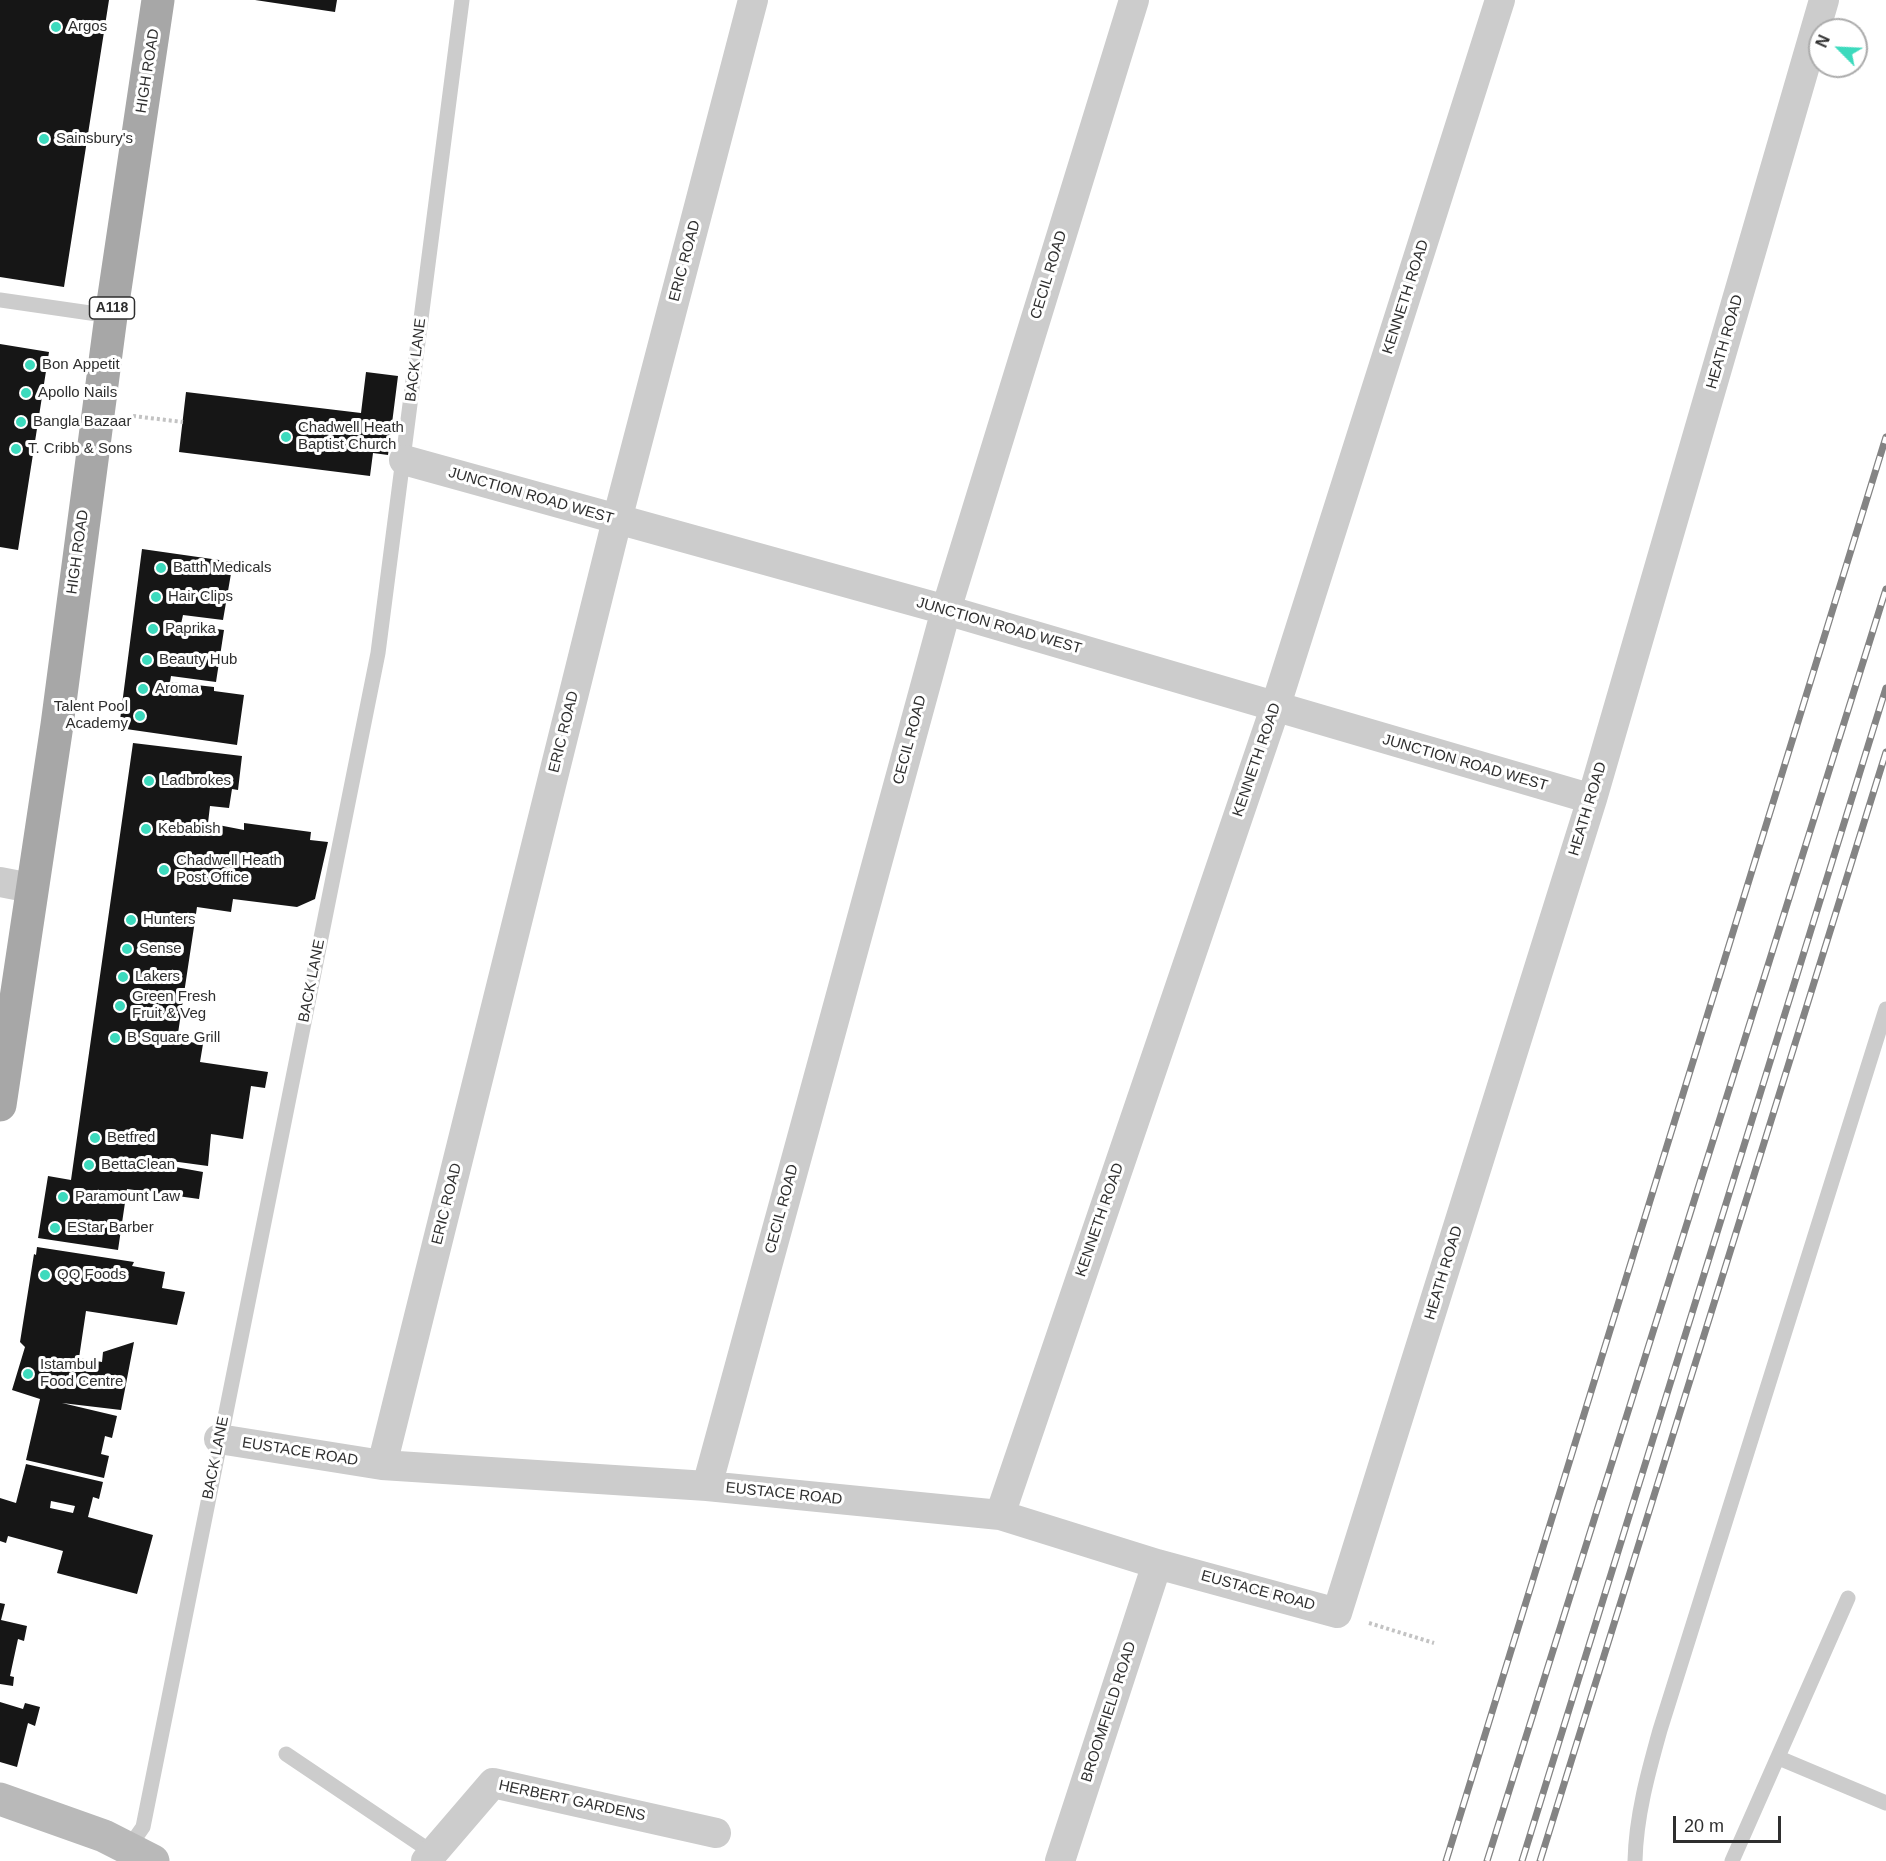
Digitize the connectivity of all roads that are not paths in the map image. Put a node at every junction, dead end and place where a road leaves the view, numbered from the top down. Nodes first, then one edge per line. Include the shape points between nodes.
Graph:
1 (158, 0) edge
2 (462, 0) edge
3 (753, 0) edge
4 (1134, 0) edge
5 (1500, 0) edge
6 (1824, 0) edge
7 (0, 300) edge
8 (111, 316) junction
9 (404, 460) junction
10 (616, 520) junction
11 (946, 610) junction
12 (1275, 708) junction
13 (1592, 799) junction
14 (15, 885) edge
15 (1886, 1009) edge
16 (0, 1105) edge
17 (219, 1439) junction
18 (382, 1465) junction
19 (707, 1486) junction
20 (1000, 1515) junction
21 (1157, 1564) junction
22 (1848, 1598) dead end
23 (1337, 1613) joint
24 (286, 1754) dead end
25 (1779, 1758) junction
26 (0, 1798) edge
27 (1886, 1803) edge
28 (716, 1833) dead end
29 (141, 1854) edge
30 (429, 1857) edge
31 (1060, 1861) edge
32 (1635, 1861) edge
33 (1732, 1861) edge

1 - 8 main road, HIGH ROAD / A118
2 - 9 lane, BACK LANE
3 - 10 street, ERIC ROAD
4 - 11 street, CECIL ROAD
5 - 12 street, KENNETH ROAD
6 - 13 street, HEATH ROAD
7 - 8 lane
8 - 14 main road, HIGH ROAD / A118 via 57,725
9 - 10 street, JUNCTION ROAD WEST
9 - 17 lane, BACK LANE via 378,653
10 - 11 street, JUNCTION ROAD WEST
10 - 18 street, ERIC ROAD
11 - 12 street, JUNCTION ROAD WEST
11 - 19 street, CECIL ROAD
12 - 13 street, JUNCTION ROAD WEST
12 - 20 street, KENNETH ROAD
13 - 23 street, HEATH ROAD
14 - 16 main road, HIGH ROAD / A118
15 - 32 lane via 1660,1730 1643,1793
17 - 18 street, EUSTACE ROAD
17 - 29 lane, BACK LANE
18 - 19 street, EUSTACE ROAD
19 - 20 street, EUSTACE ROAD
20 - 21 street, EUSTACE ROAD
21 - 23 street, EUSTACE ROAD
21 - 31 street, BROOMFIELD ROAD
22 - 25 lane
24 - 30 lane
25 - 27 lane
25 - 33 lane
26 - 29 street
28 - 30 street, HERBERT GARDENS via 493,1783

